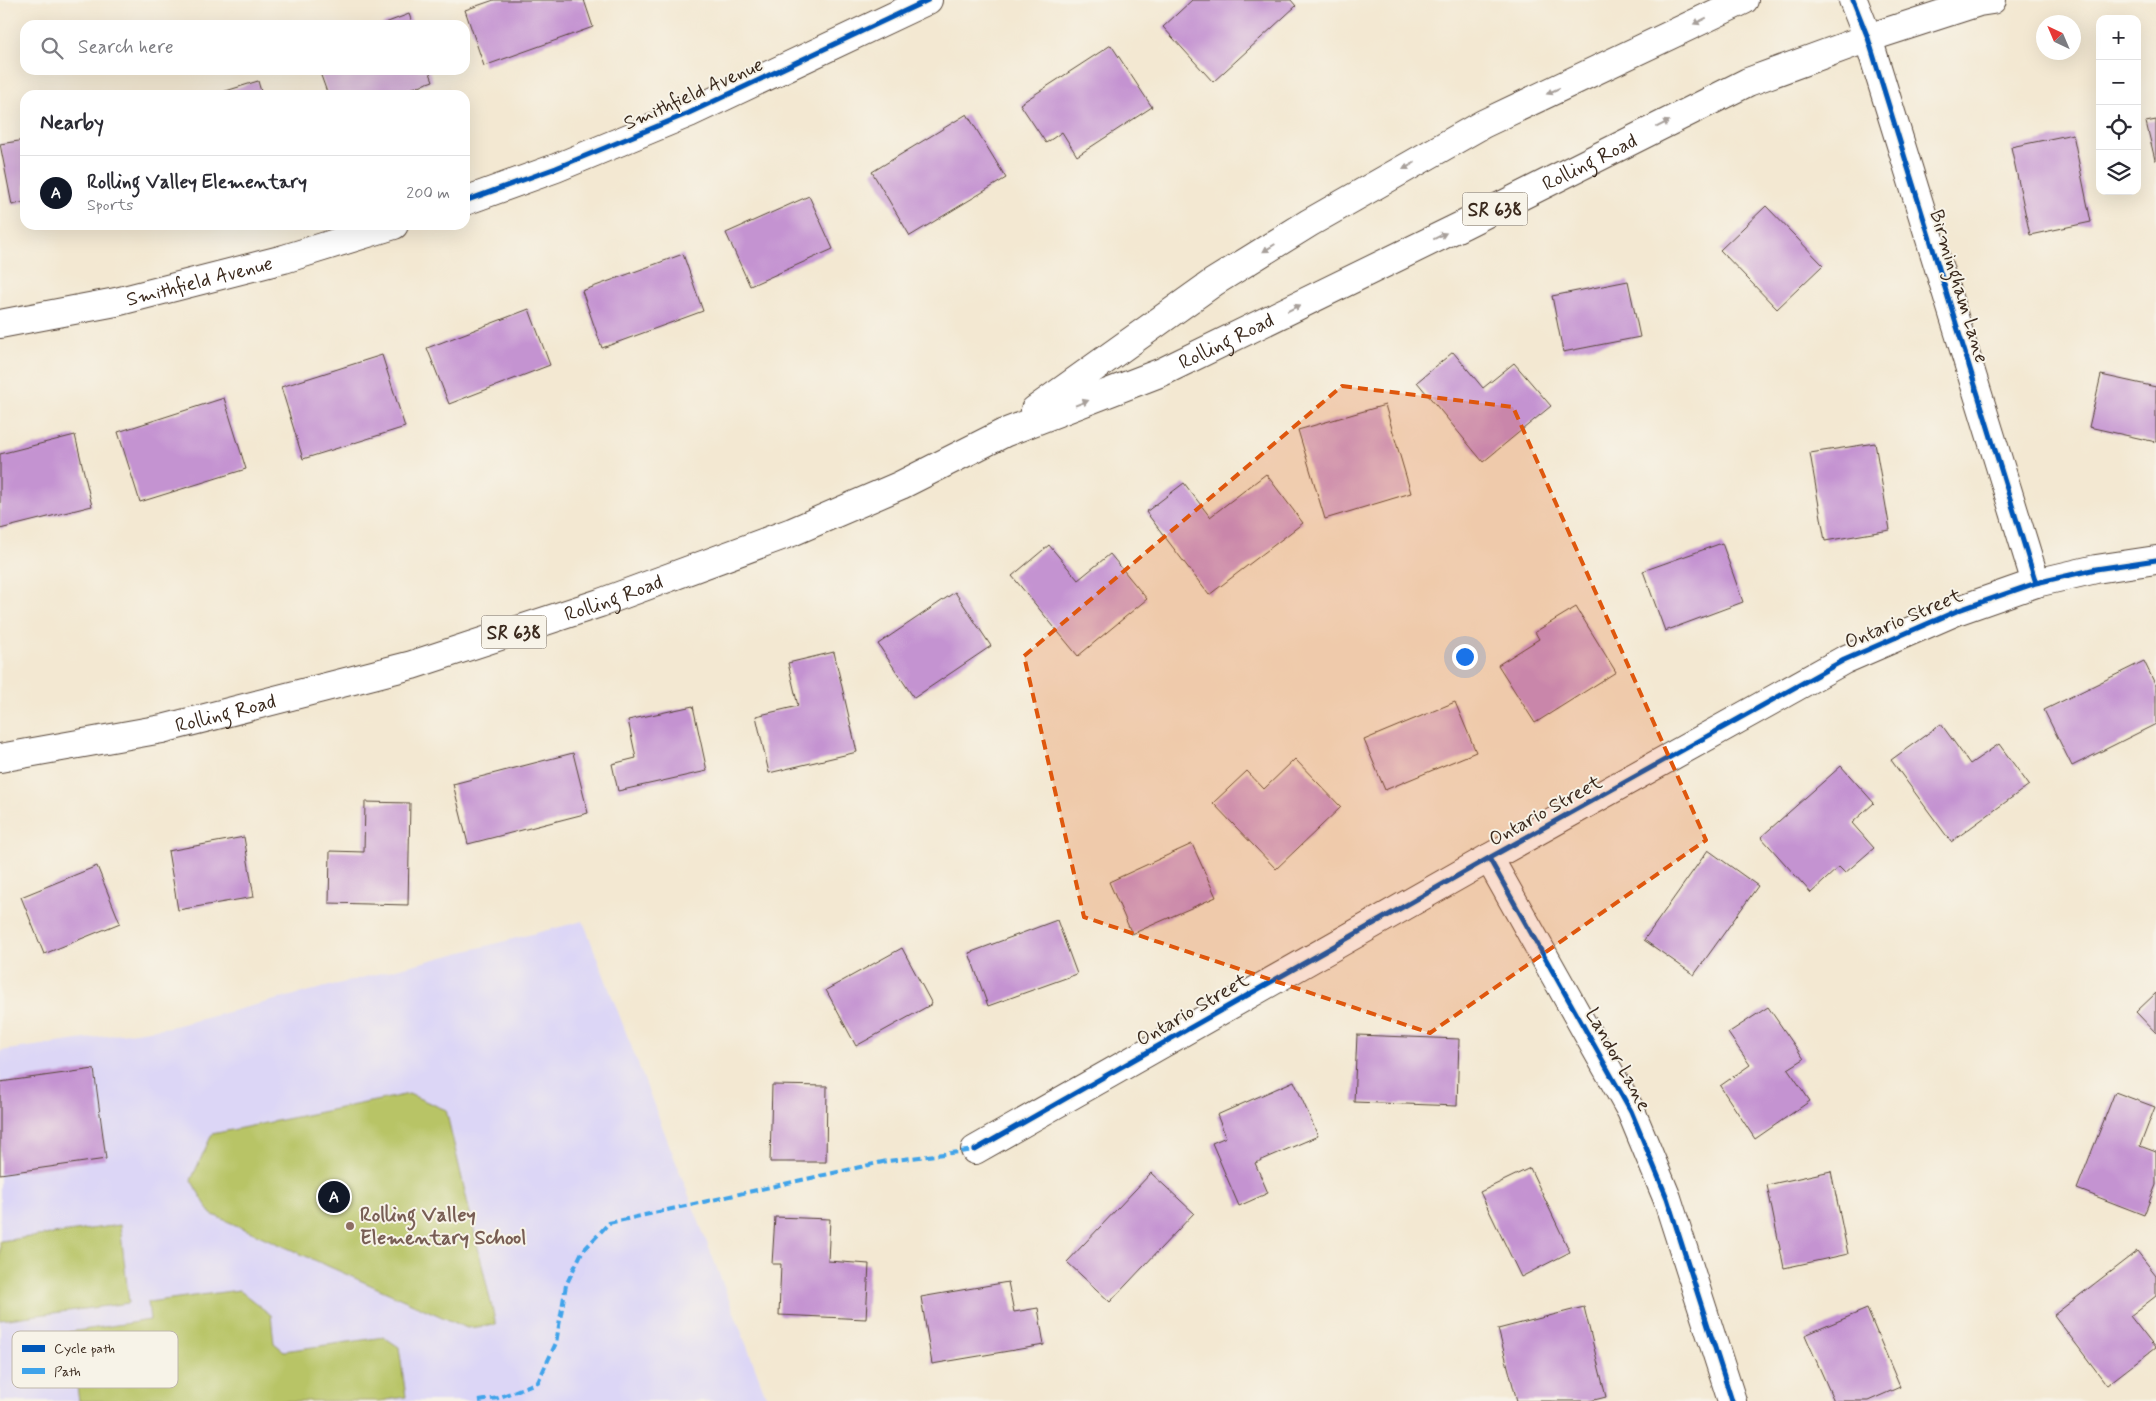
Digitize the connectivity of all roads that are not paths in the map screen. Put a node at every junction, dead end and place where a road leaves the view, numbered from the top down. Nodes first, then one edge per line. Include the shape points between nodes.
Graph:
1 (928, 0) edge
2 (1744, 0) edge
3 (1853, 0) edge
4 (1992, 0) edge
5 (1868, 38) junction
6 (470, 199) edge
7 (378, 230) edge
8 (0, 324) edge
9 (1004, 433) junction
10 (2156, 560) edge
11 (2036, 583) junction
12 (0, 758) edge
13 (1489, 858) junction
14 (975, 1150) dead end
15 (1732, 1401) edge

1 - 6 street, Smithfield Avenue via 689,113
2 -> 9 street, Rolling Road / SR 638 via 1483,124 1309,223 1214,282
3 - 5 street, Birmingham Lane
4 - 5 street, Rolling Road / SR 638
9 -> 5 street, Rolling Road / SR 638 via 1162,372 1748,82
5 - 11 street, Birmingham Lane
7 - 8 street, Smithfield Avenue via 284,259 116,302
9 - 12 street, Rolling Road / SR 638 via 901,484 792,532 600,603 412,665 162,729
10 - 11 street, Ontario Street
11 - 13 street, Ontario Street via 1959,610 1844,660
13 - 14 street, Ontario Street
13 - 15 street, Landor Lane via 1631,1111 1667,1198

